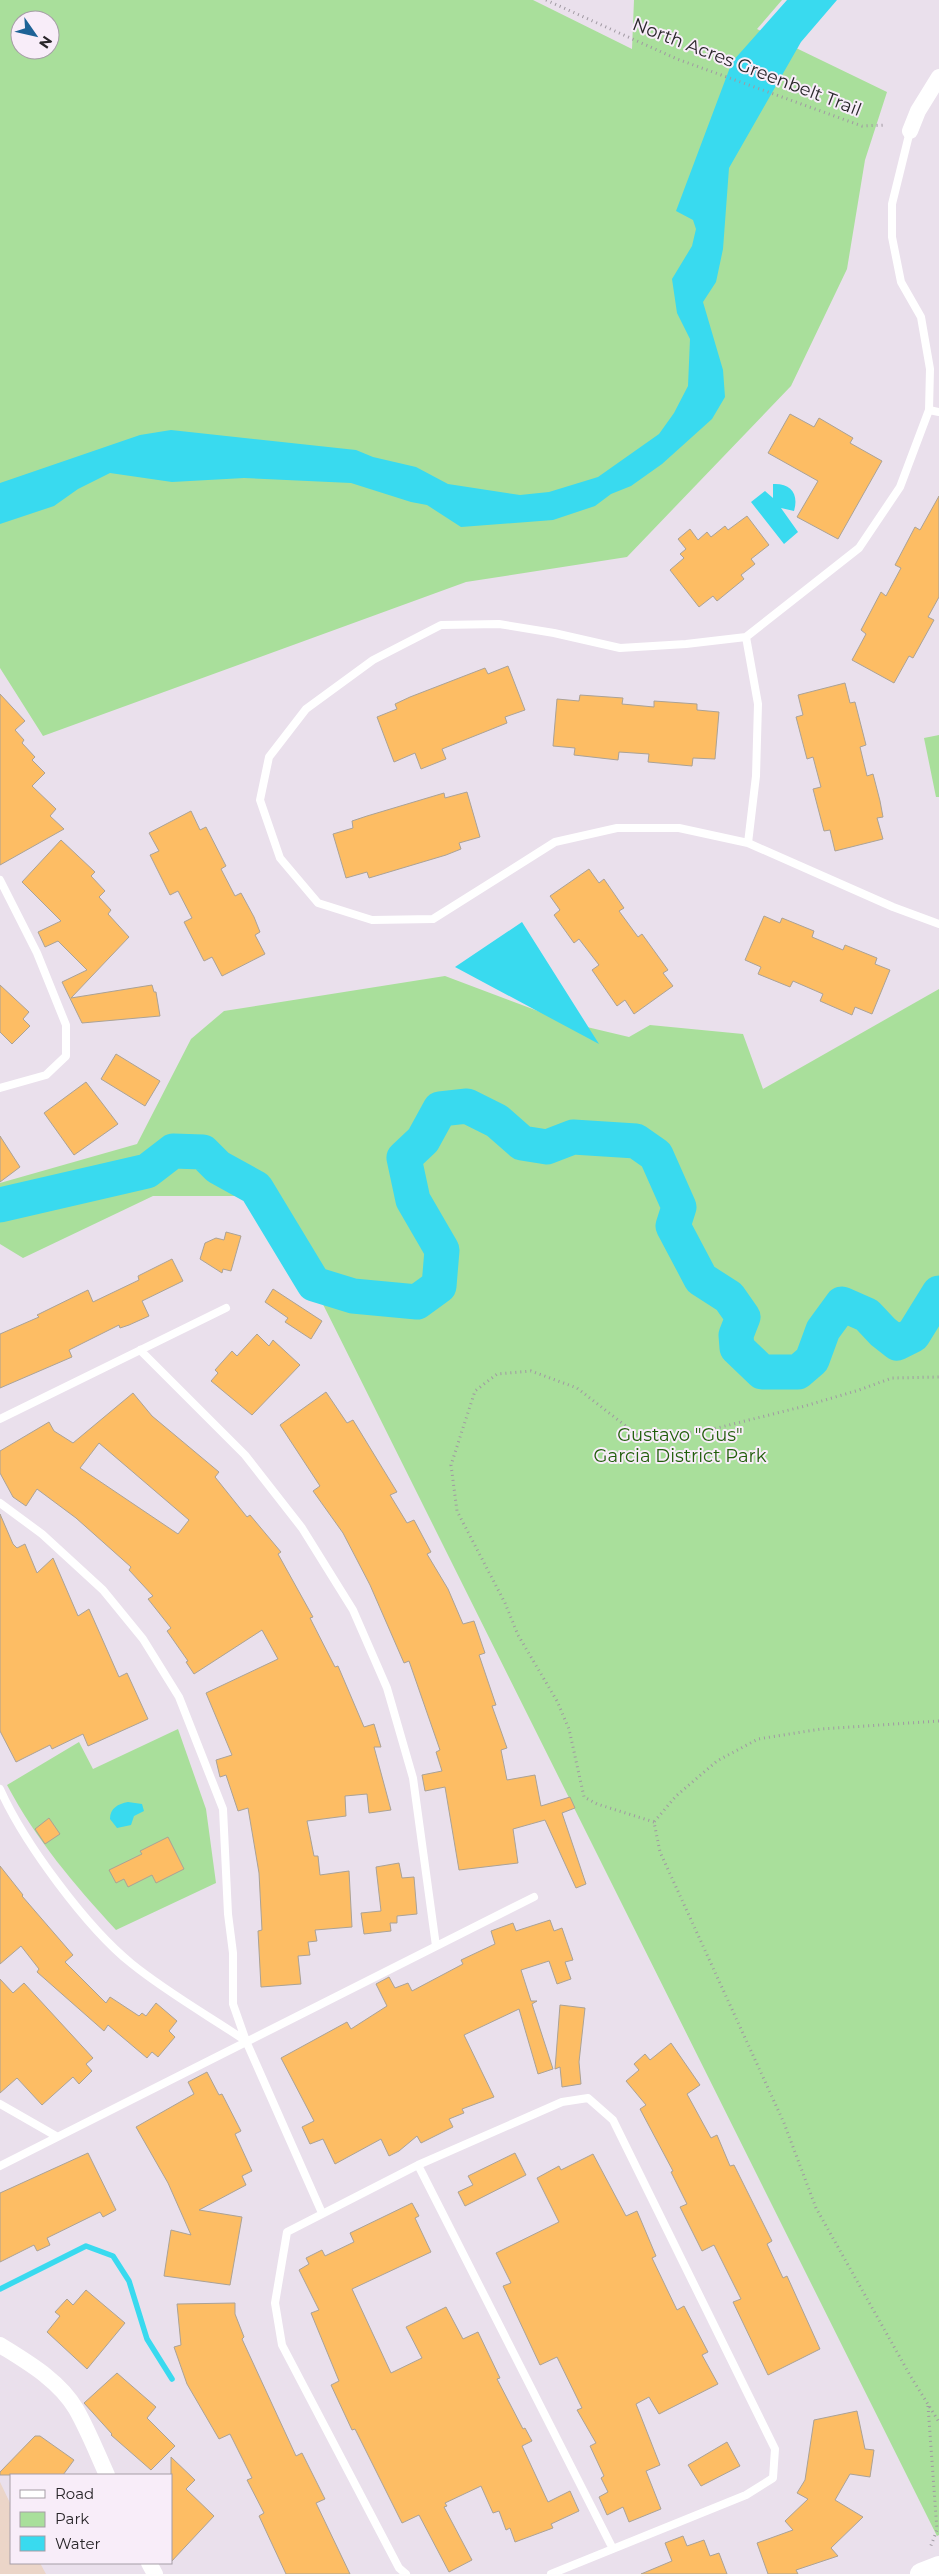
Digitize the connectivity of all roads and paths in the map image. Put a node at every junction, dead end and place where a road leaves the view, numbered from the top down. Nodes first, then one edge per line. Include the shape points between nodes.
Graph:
1 (546, 0) edge
2 (939, 77) edge
3 (886, 125) dead end
4 (910, 131) joint
5 (929, 410) junction
6 (939, 412) edge
7 (746, 637) junction
8 (748, 843) junction
9 (0, 880) edge
10 (939, 924) edge
11 (0, 1088) edge
12 (226, 1308) dead end
13 (140, 1350) junction
14 (939, 1378) edge
15 (0, 1419) edge
16 (0, 1504) edge
17 (939, 1721) edge
18 (0, 1789) edge
19 (654, 1822) junction
20 (534, 1897) dead end
21 (436, 1946) junction
22 (246, 2041) junction
23 (0, 2104) edge
24 (56, 2136) junction
25 (418, 2165) junction
26 (0, 2166) edge
27 (322, 2212) junction
28 (0, 2345) edge
29 (928, 2405) junction
30 (939, 2422) edge
31 (107, 2474) edge
32 (938, 2529) edge
33 (613, 2549) junction
34 (934, 2559) edge
35 (406, 2574) edge
36 (551, 2574) edge
37 (921, 2574) edge

1 - 3 path, North Acres Greenbelt Trail via 677,59 862,126
2 - 4 street
4 - 5 lane via 892,204 892,237 901,282 921,317 930,369
5 - 6 lane
5 - 7 lane via 900,487 859,548
7 - 8 lane via 758,704 756,776
7 - 8 lane via 620,648 499,624 441,626 372,660 306,709 269,757 260,800 280,858 318,903 372,920 432,918 555,842 617,828 678,828
8 - 10 lane
9 - 11 lane via 37,953 66,1025 66,1056 46,1075
12 - 13 lane
13 - 15 lane
13 - 21 lane via 245,1455 302,1528 353,1610 386,1688 413,1778
14 - 19 path via 892,1378 805,1406 700,1432 640,1436 577,1388 531,1371 497,1374 475,1391 451,1465 457,1512 518,1635 557,1700 569,1729 584,1797
16 - 22 lane via 42,1534 103,1590 143,1640 179,1697 223,1809 233,1953 233,2004
17 - 19 path via 821,1729 758,1739 717,1761 676,1796
18 - 22 lane via 10,1812 38,1855 91,1923 132,1964
19 - 29 path via 660,1852 784,2123 816,2208
20 - 21 lane
21 - 22 lane
22 - 24 lane
22 - 27 lane
23 - 24 lane
24 - 26 lane
25 - 27 lane
25 - 33 lane
25 - 33 lane via 562,2102 588,2098 613,2120 775,2449 773,2478 746,2496
27 - 35 lane via 287,2232 275,2303 282,2345 399,2568
28 - 31 street via 34,2366 62,2390 75,2408
29 - 30 path
29 - 32 path
32 - 34 path
33 - 36 lane
34 - 37 main road

